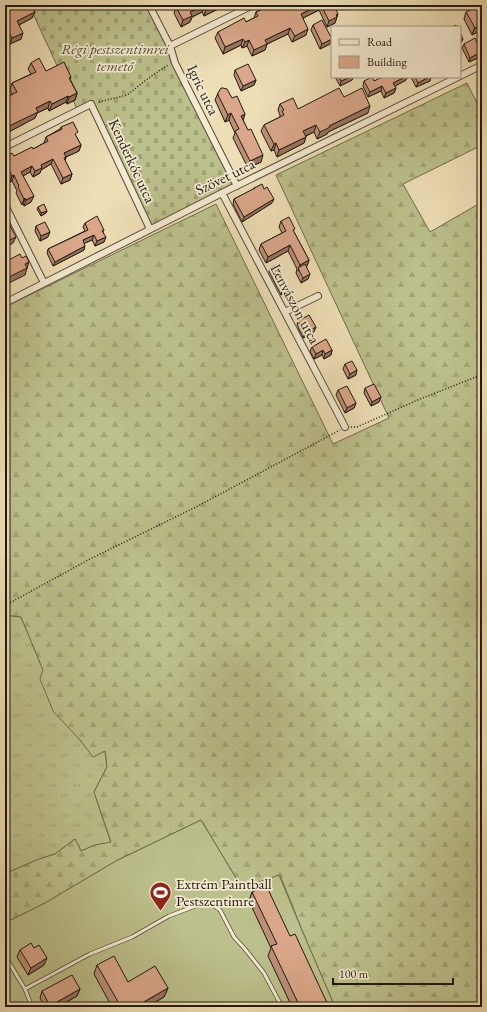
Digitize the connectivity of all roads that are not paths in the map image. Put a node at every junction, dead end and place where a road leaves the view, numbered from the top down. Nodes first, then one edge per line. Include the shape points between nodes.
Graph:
1 (149, 5) edge
2 (253, 5) edge
3 (170, 46) junction
4 (482, 65) edge
5 (461, 76) edge
6 (457, 78) edge
7 (5, 147) edge
8 (237, 186) junction
9 (222, 193) junction
10 (5, 205) edge
11 (150, 229) junction
12 (44, 283) junction
13 (318, 296) dead end
14 (5, 303) edge
15 (285, 312) junction
16 (345, 427) road end
17 (5, 956) edge
18 (25, 989) junction
19 (32, 1007) edge
20 (282, 1007) edge

1 - 3 street, Igric utca
2 - 3 street
3 - 8 street, Igric utca via 175,63
4 - 5 street, Szövet utca
6 - 8 street, Szövet utca
7 - 11 street, Kenderkóc utca via 91,104
8 - 9 street, Szövet utca
9 - 11 street, Szövet utca
9 - 15 street, Lenvászon utca
10 - 12 street
11 - 12 street, Szövet utca
12 - 14 street, Szövet utca
13 - 15 street
15 - 16 street, Lenvászon utca
17 - 18 lane
18 - 19 lane
18 - 20 lane via 50,974 132,937 169,916 198,905 211,904 220,910 234,937 264,973

